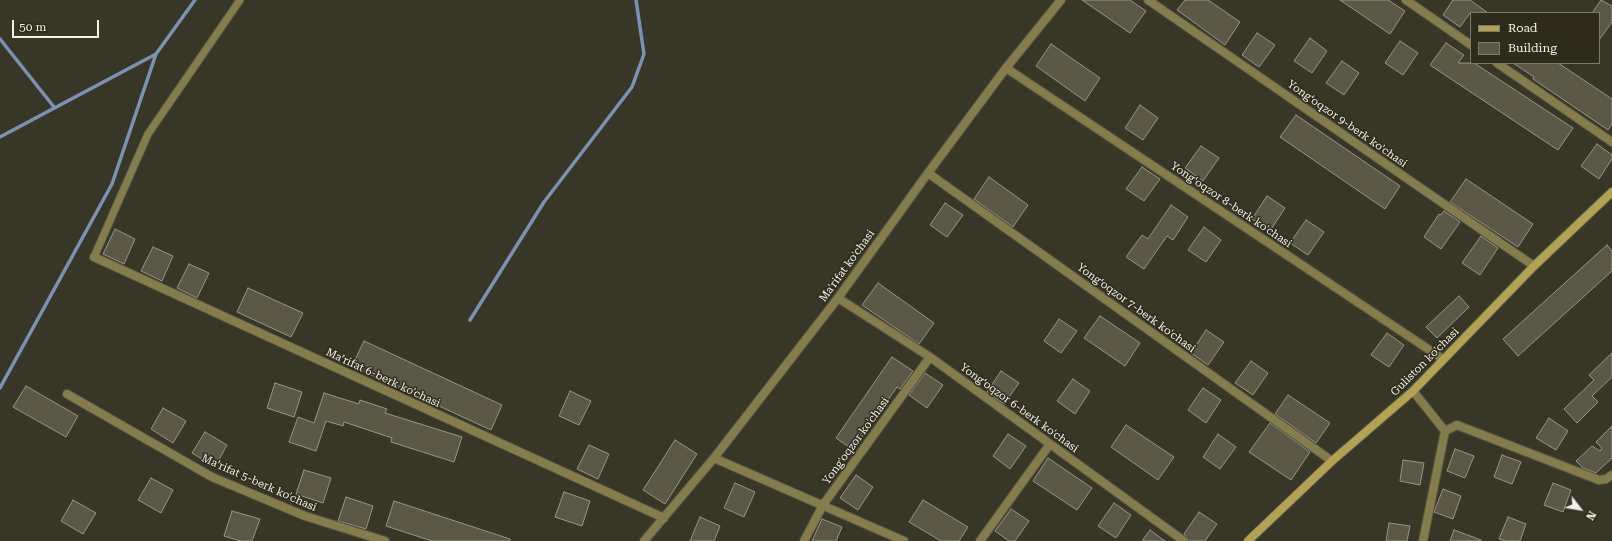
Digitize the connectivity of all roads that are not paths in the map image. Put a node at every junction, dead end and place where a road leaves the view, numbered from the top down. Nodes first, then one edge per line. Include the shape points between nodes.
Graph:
1 (240, 0) edge
2 (1061, 0) edge
3 (1148, 0) edge
4 (1406, 0) edge
5 (1470, 44) edge
6 (1499, 64) edge
7 (1006, 68) junction
8 (1612, 142) edge
9 (928, 173) junction
10 (1612, 192) edge
11 (94, 257) joint
12 (1534, 266) junction
13 (838, 298) junction
14 (930, 357) junction
15 (1444, 359) junction
16 (1413, 391) junction
17 (67, 394) dead end
18 (1445, 431) junction
19 (1050, 444) junction
20 (714, 458) junction
21 (1332, 461) junction
22 (1612, 475) edge
23 (823, 505) junction
24 (664, 518) junction
25 (385, 541) edge
26 (644, 541) edge
27 (804, 541) edge
28 (904, 541) edge
29 (980, 541) edge
30 (1184, 541) edge
31 (1248, 541) edge
32 (1424, 541) edge

1 - 11 lane via 148,134
2 - 7 street, Ma'rifat ko'chasi
3 - 12 street, Yong‘oqzor 9-berk ko'chasi
4 - 5 street
6 - 8 street
7 - 9 street, Ma'rifat ko'chasi
7 - 15 street, Yong‘oqzor 8-berk ko'chasi
9 - 13 street, Ma'rifat ko'chasi
9 - 21 street, Yong‘oqzor 7-berk ko'chasi
10 - 12 main road, Guliston ko'chasi
11 - 24 street, Ma’rifat 6-berk ko'chasi
12 - 15 main road, Guliston ko'chasi
13 - 14 street, Yong‘oqzor 6-berk ko'chasi
13 - 20 street, Ma'rifat ko'chasi
14 - 19 street, Yong‘oqzor 6-berk ko'chasi
14 - 23 street, Yong'oqzor ko'chasi
15 - 16 main road, Guliston ko'chasi
16 - 18 street
16 - 21 main road, Guliston ko'chasi
17 - 25 street, Ma’rifat 5-berk ko'chasi via 212,477 305,516
18 - 22 street via 1457,425 1599,480
18 - 32 street
19 - 29 street
19 - 30 street, Yong‘oqzor 6-berk ko'chasi
20 - 23 street
20 - 24 street, Ma'rifat ko'chasi
21 - 31 main road, Guliston ko'chasi
23 - 27 street, Yong'oqzor ko'chasi
23 - 28 street
24 - 26 street, Ma'rifat ko'chasi

